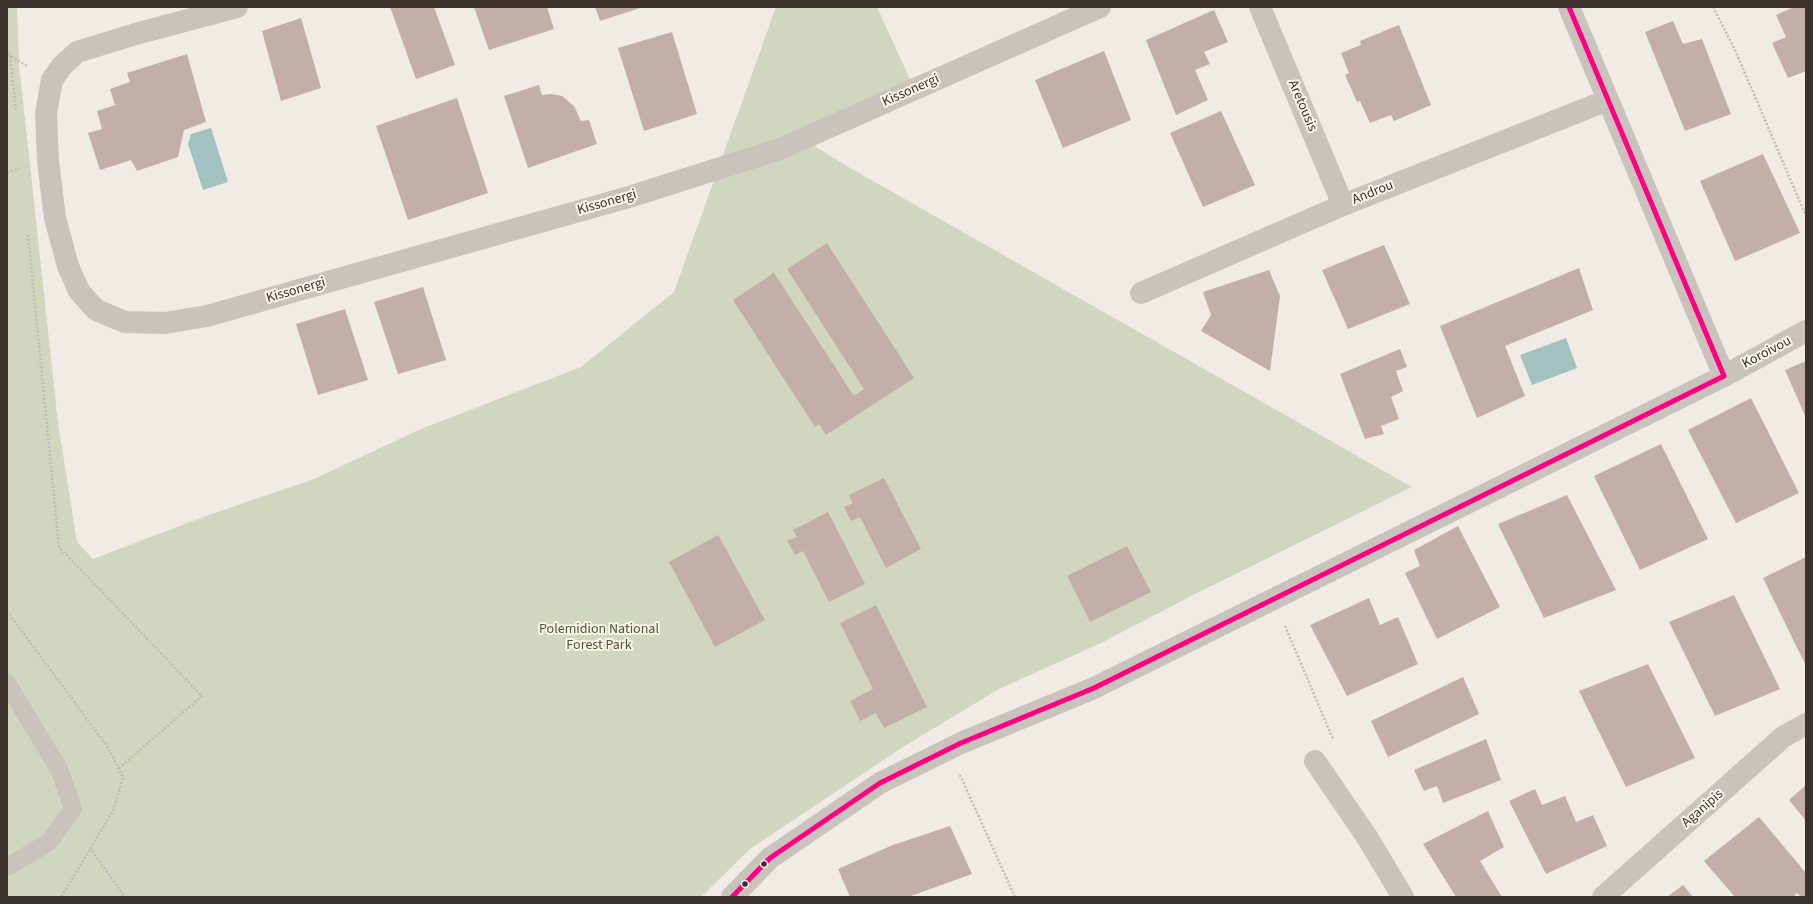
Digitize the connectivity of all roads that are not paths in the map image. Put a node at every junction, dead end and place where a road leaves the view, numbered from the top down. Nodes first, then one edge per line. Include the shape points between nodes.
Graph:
1 (237, 7) edge
2 (1100, 7) edge
3 (1260, 7) edge
4 (1569, 7) edge
5 (1608, 100) junction
6 (1343, 205) junction
7 (1141, 293) dead end
8 (1806, 331) edge
9 (1724, 376) junction
10 (7, 683) edge
11 (1806, 724) edge
12 (1315, 761) road end
13 (7, 867) edge
14 (732, 897) edge
15 (1404, 897) edge
16 (1603, 897) edge

1 - 2 street, Kissonergi via 77,52 52,80 46,113 48,161 55,218 68,266 79,291 96,310 125,322 165,323 207,316 628,197 780,149
3 - 6 street, Aretousis
4 - 5 street
5 - 6 street, Androu
5 - 9 street
6 - 7 street, Androu
8 - 9 street, Koroivou
9 - 14 street, Koroivou via 1094,688 949,749 880,783 770,858
10 - 13 lane via 59,769 73,809 49,842
11 - 16 street, Aganipis via 1783,737
12 - 15 street

